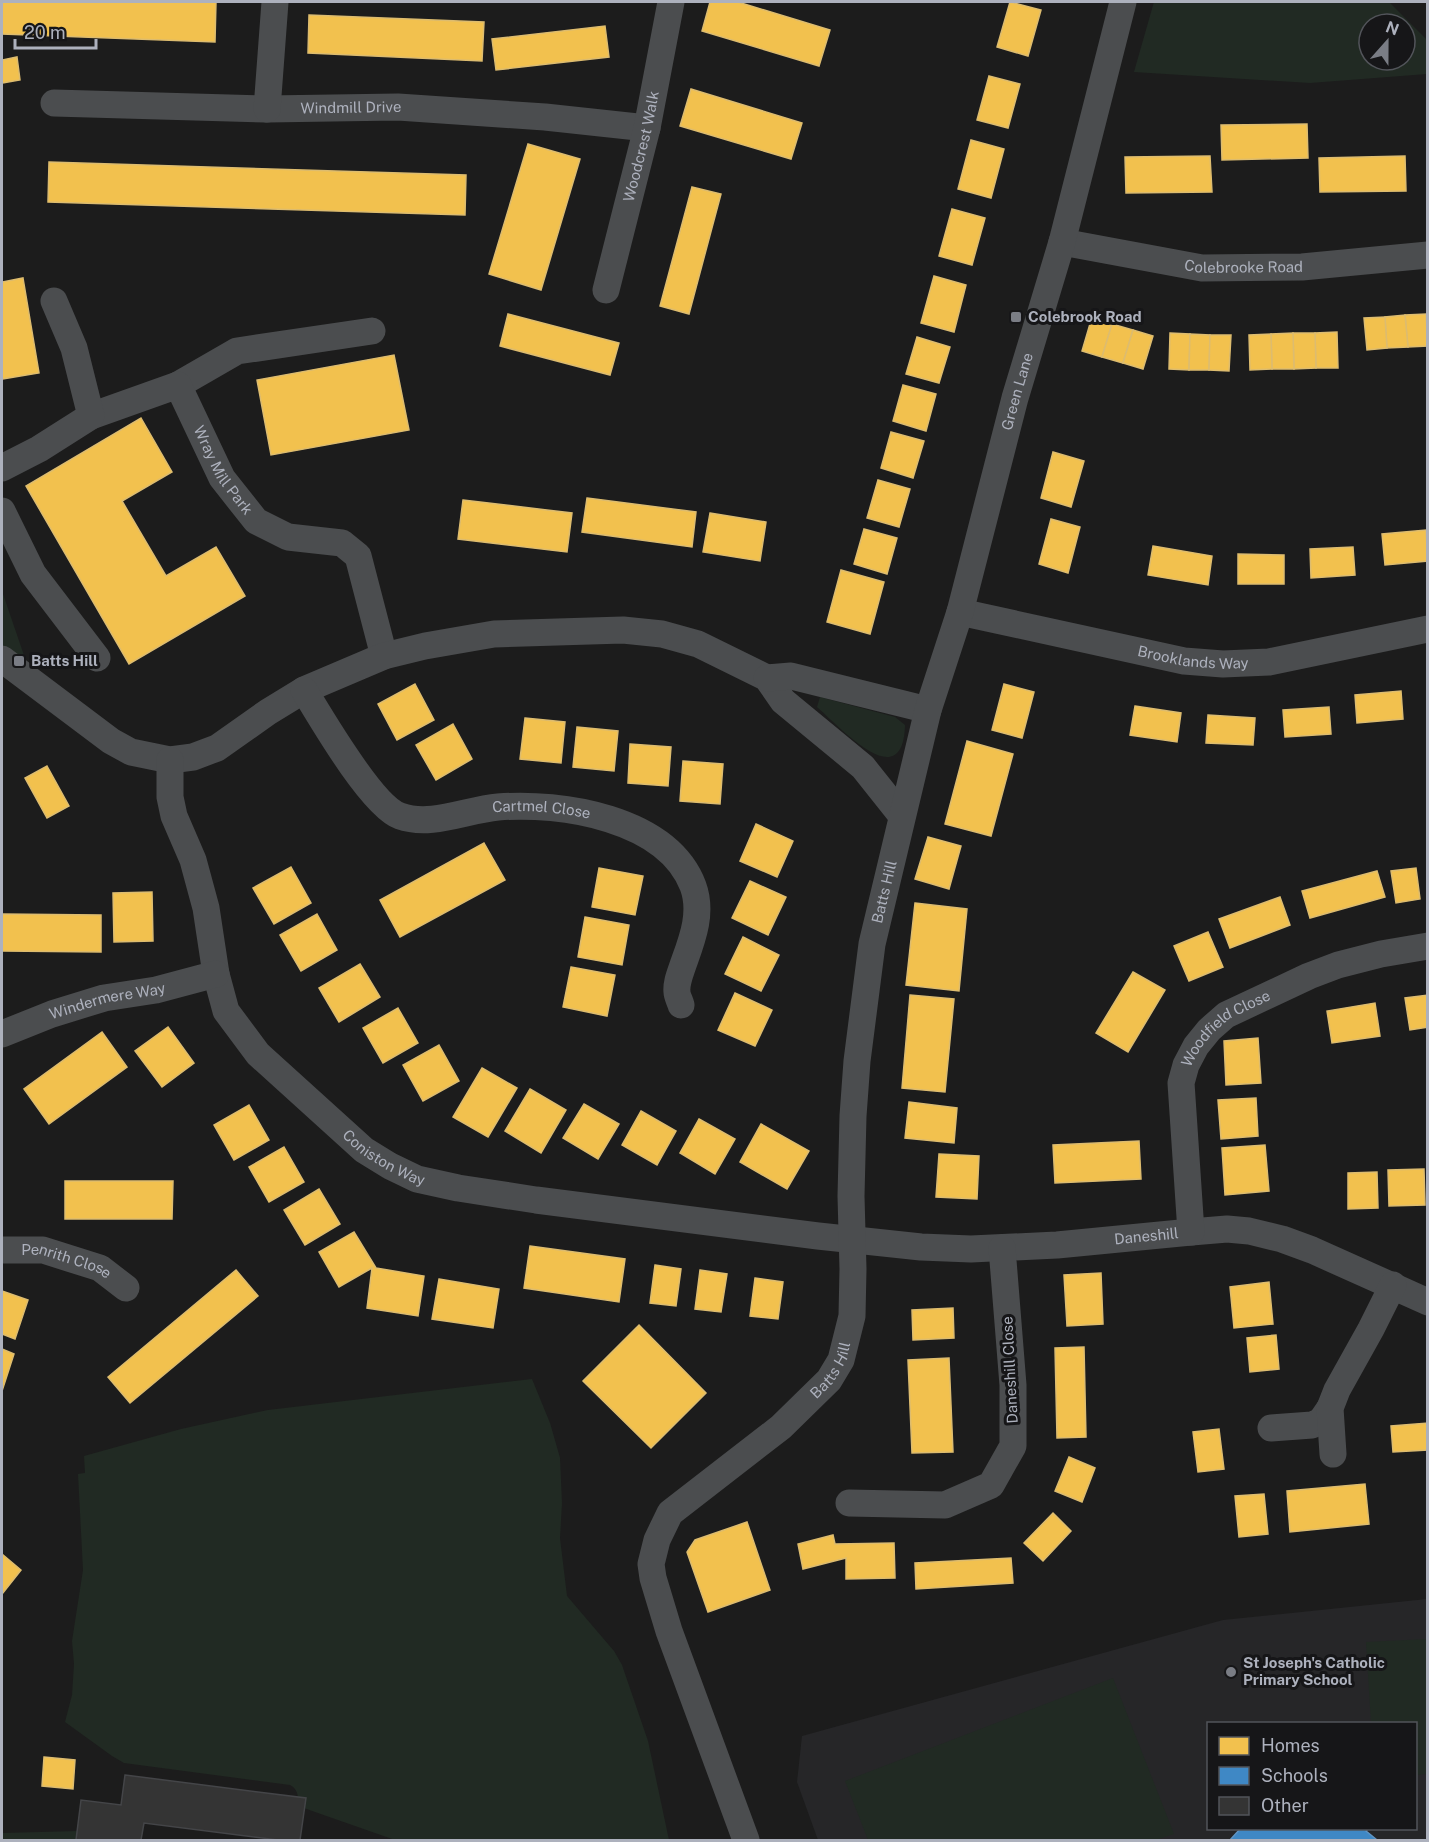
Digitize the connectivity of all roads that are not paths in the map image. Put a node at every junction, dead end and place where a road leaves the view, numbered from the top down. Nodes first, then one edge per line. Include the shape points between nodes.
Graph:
1 (275, 2) edge
2 (671, 2) edge
3 (1123, 2) edge
4 (54, 103) dead end
5 (267, 110) junction
6 (647, 128) junction
7 (1062, 242) junction
8 (1428, 255) edge
9 (606, 290) dead end
10 (54, 301) dead end
11 (372, 331) dead end
12 (178, 385) junction
13 (91, 416) junction
14 (2, 468) edge
15 (2, 511) edge
16 (960, 612) junction
17 (1428, 629) edge
18 (950, 643) joint
19 (384, 656) junction
20 (97, 658) dead end
21 (2, 659) edge
22 (767, 678) junction
23 (304, 690) junction
24 (928, 710) junction
25 (170, 760) junction
26 (902, 816) junction
27 (1428, 946) edge
28 (216, 974) junction
29 (681, 1005) dead end
30 (2, 1034) edge
31 (1191, 1232) junction
32 (851, 1240) junction
33 (1002, 1248) junction
34 (2, 1250) edge
35 (1393, 1285) junction
36 (126, 1288) dead end
37 (1428, 1302) edge
38 (1330, 1408) junction
39 (1271, 1428) dead end
40 (1333, 1454) dead end
41 (849, 1503) dead end
42 (746, 1840) edge

1 - 5 street
2 - 6 street, Woodcrest Walk
3 - 7 street, Green Lane
4 - 5 street, Windmill Drive
5 - 6 street, Windmill Drive via 398,107
6 - 9 street, Woodcrest Walk
7 - 8 street, Colebrooke Road via 1202,268 1302,267
7 - 16 street, Green Lane via 1015,398
10 - 13 street via 74,348
11 - 12 street via 237,351
12 - 13 street
12 - 19 street, Wray Mill Park via 222,478 256,521 288,537 342,543 358,555
13 - 14 street
15 - 20 street via 33,574
16 - 17 street, Brooklands Way via 1184,661 1223,664 1269,663
16 - 18 street, Green Lane
18 - 24 street, Batts Hill
19 - 22 street via 494,634 623,630 662,634 698,644
19 - 23 street
21 - 25 street via 111,741 131,752
22 - 24 street via 791,676
22 - 26 street via 783,701 864,767
23 - 25 street via 217,748
23 - 29 street, Cartmel Close via 352,764 382,804 398,816 422,821 496,807 535,805 610,820 666,848 693,887 698,912 678,980
24 - 26 street, Batts Hill
25 - 28 street, Coniston Way via 170,797 206,908
26 - 32 street, Batts Hill via 873,944 857,1061 852,1116
27 - 31 street, Woodfield Close via 1381,954 1309,976 1226,1015 1209,1030 1186,1065 1181,1083
28 - 30 street, Windermere Way via 156,990 104,998
28 - 32 street, Coniston Way via 226,1011 258,1054 364,1150 417,1179 536,1200
31 - 33 street, Daneshill
31 - 35 street, Daneshill via 1227,1229 1282,1239
32 - 33 street, Daneshill via 921,1247
32 - 42 street, Batts Hill via 852,1316 841,1360 829,1380 781,1427 670,1513 651,1564 669,1631
33 - 41 street, Daneshill Close via 1013,1385 1013,1446 991,1485 945,1505
34 - 36 street, Penrith Close via 43,1250 100,1268
35 - 37 street, Daneshill
35 - 38 street
38 - 39 street via 1321,1421 1312,1425
38 - 40 street

